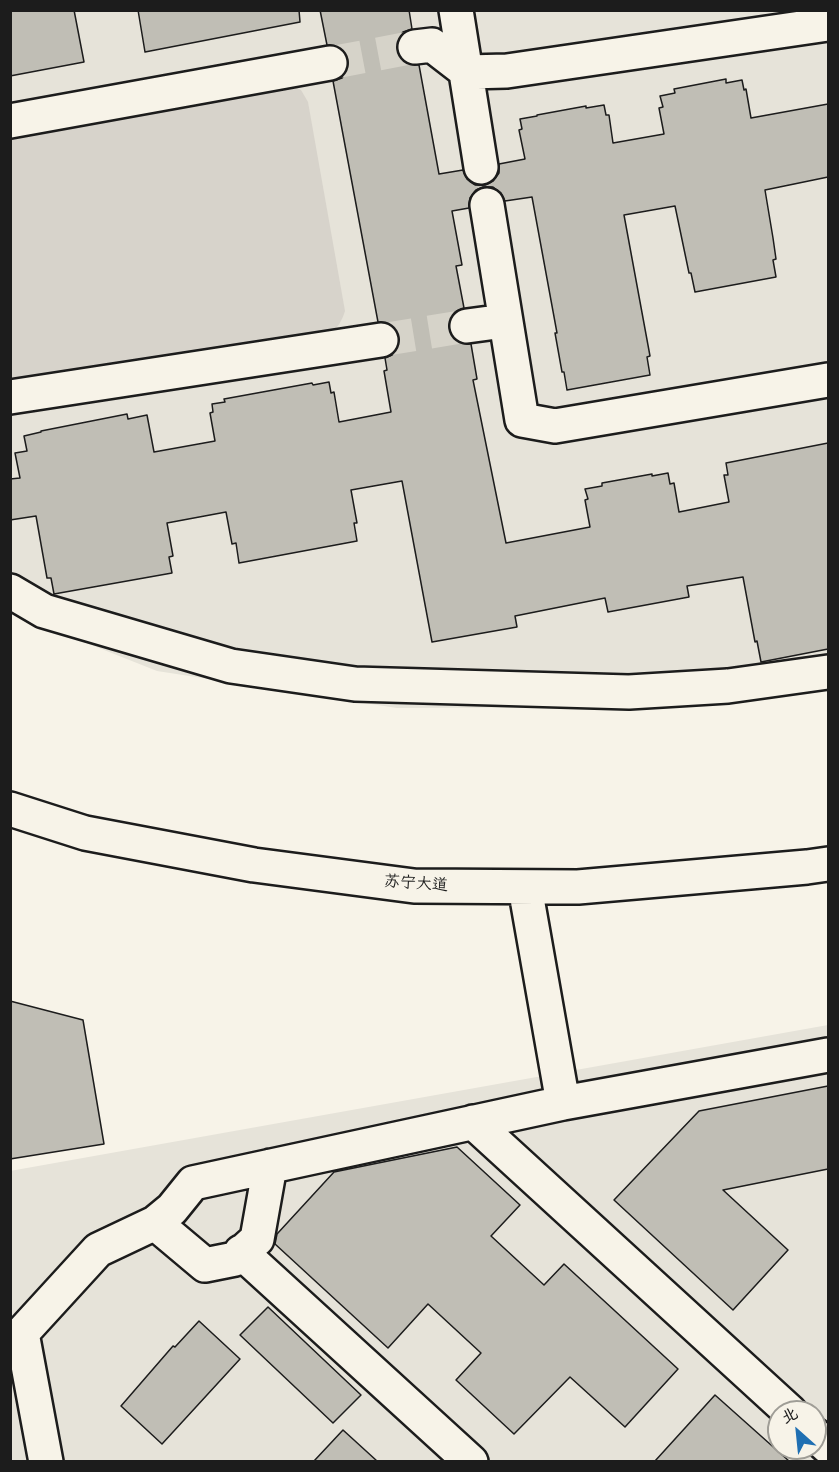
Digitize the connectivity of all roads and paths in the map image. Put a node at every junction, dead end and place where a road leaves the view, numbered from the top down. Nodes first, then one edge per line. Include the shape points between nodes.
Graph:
1 (456, 10) edge
2 (828, 24) edge
3 (416, 47) tunnel mouth
4 (330, 63) tunnel mouth
5 (467, 72) junction
6 (10, 121) edge
7 (481, 167) dead end
8 (487, 205) dead end
9 (504, 321) junction
10 (467, 326) tunnel mouth
11 (381, 340) tunnel mouth
12 (828, 380) edge
13 (10, 397) edge
14 (12, 586) edge
15 (828, 672) edge
16 (10, 809) edge
17 (828, 864) edge
18 (525, 887) junction
19 (828, 1055) edge
20 (563, 1103) junction
21 (473, 1122) junction
22 (270, 1166) junction
23 (155, 1223) junction
24 (242, 1252) junction
25 (777, 1400) edge
26 (46, 1461) edge
27 (471, 1461) edge

1 - 5 street
2 - 5 street via 507,71
3 - 5 street via 432,45
4 - 6 street
5 - 7 street
8 - 9 street
9 - 10 street
9 - 12 street via 522,420 555,426
11 - 13 street
14 - 15 street via 44,611 150,644 231,666 355,684 629,692 728,686
16 - 18 street, 苏宁大道 via 85,833 254,865 414,886
17 - 18 street, 苏宁大道 via 578,887
18 - 20 street
19 - 20 street
20 - 21 street
21 - 22 street
21 - 25 street
22 - 23 street via 193,1183
22 - 24 street via 257,1239
23 - 24 street via 205,1265 235,1259
23 - 26 street via 98,1250 22,1333
24 - 27 street

